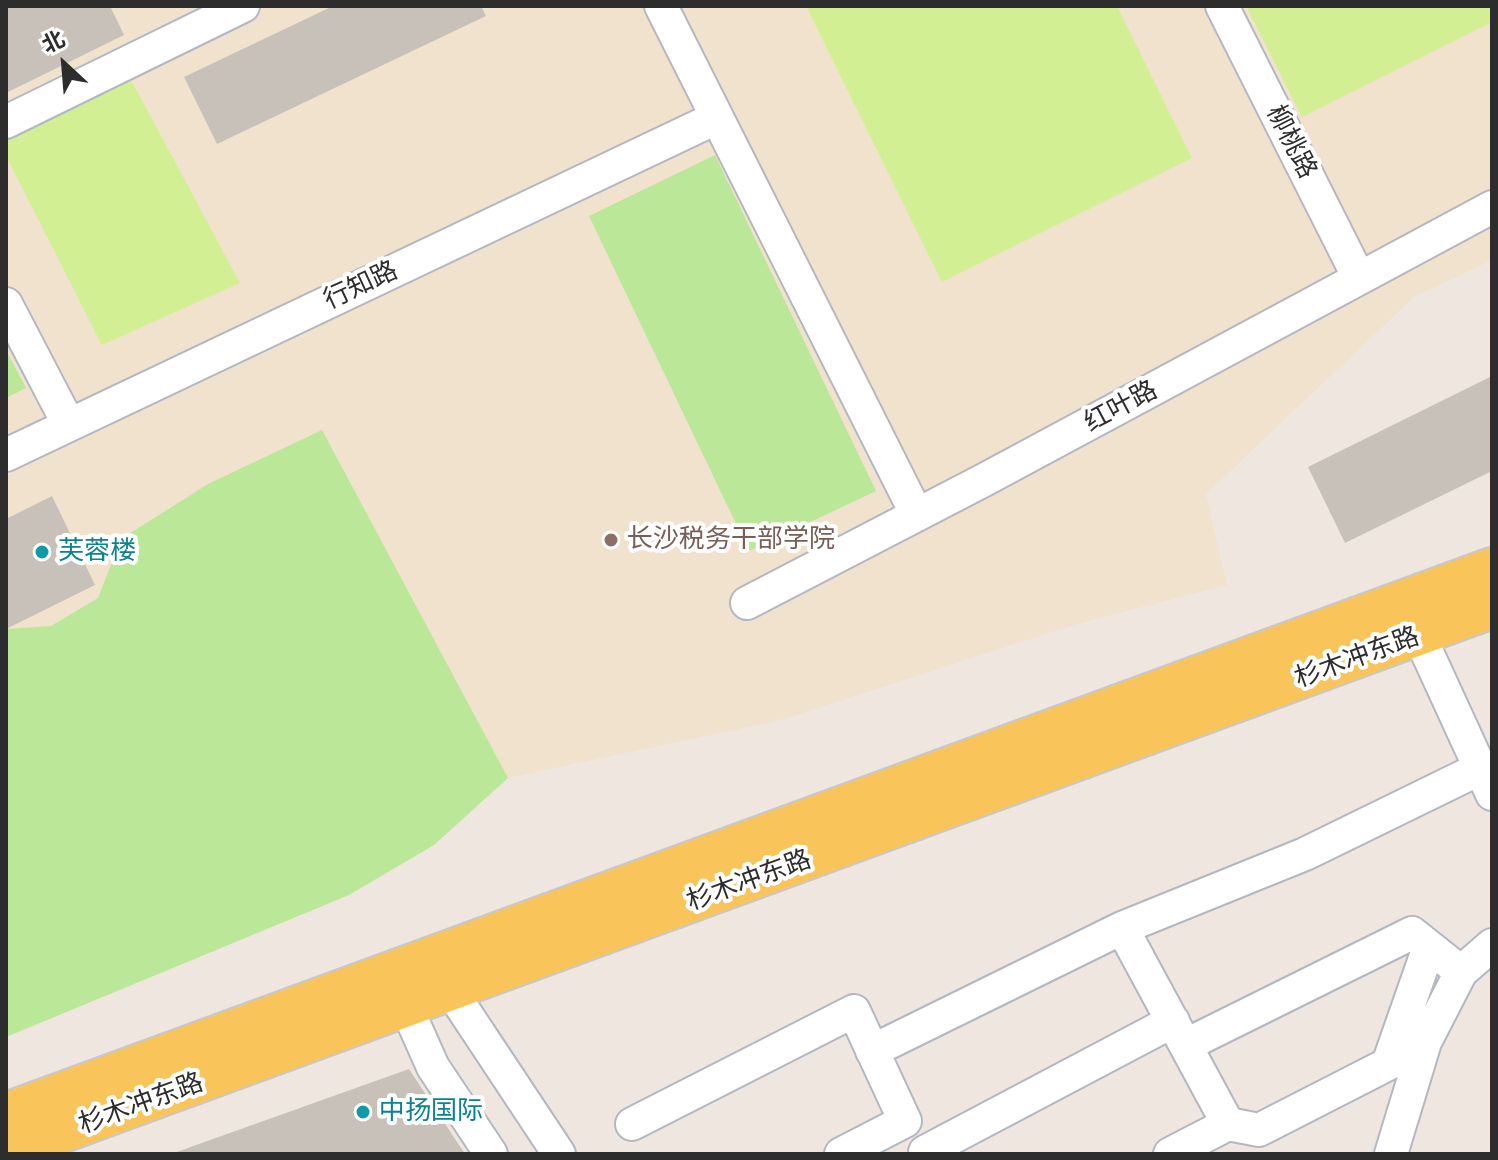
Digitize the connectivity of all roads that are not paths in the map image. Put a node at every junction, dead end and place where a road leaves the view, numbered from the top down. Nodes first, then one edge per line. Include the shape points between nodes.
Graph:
1 (243, 6) edge
2 (661, 6) edge
3 (1222, 6) edge
4 (716, 118) junction
5 (6, 122) edge
6 (1492, 207) edge
7 (1359, 278) junction
8 (6, 304) edge
9 (69, 425) junction
10 (6, 455) edge
11 (917, 515) junction
12 (1492, 568) edge
13 (747, 603) dead end
14 (1492, 608) edge
15 (1419, 635) junction
16 (1486, 782) edge
17 (1122, 928) junction
18 (1492, 945) edge
19 (1429, 947) junction
20 (1461, 972) junction
21 (445, 973) junction
22 (398, 990) junction
23 (1180, 1033) junction
24 (872, 1051) junction
25 (6, 1113) edge
26 (905, 1121) junction
27 (632, 1124) dead end
28 (1228, 1124) junction
29 (6, 1153) edge
30 (926, 1153) edge
31 (491, 1154) edge
32 (559, 1154) edge
33 (841, 1154) edge
34 (1170, 1154) edge
35 (1391, 1154) edge

1 - 5 street
2 - 4 street
3 - 7 street, 柳桃路
4 - 9 street, 行知路
4 - 11 street
6 - 7 street, 红叶路
7 - 11 street, 红叶路
8 - 9 street
9 - 10 street, 行知路
11 - 13 street, 红叶路
12 - 21 main road, 杉木冲东路
14 - 15 main road, 杉木冲东路
15 - 16 street
15 - 21 main road, 杉木冲东路
16 - 17 street
17 - 23 street
17 - 24 street
18 - 20 street
19 - 20 street
19 - 23 street via 1412,933
19 - 28 street via 1388,1064 1259,1130
20 - 35 street via 1425,1042
21 - 22 main road, 杉木冲东路
21 - 32 street
22 - 25 main road, 杉木冲东路
22 - 29 main road, 杉木冲东路
22 - 31 street via 433,1067
23 - 28 street
23 - 30 street
24 - 26 street
24 - 27 street via 854,1011
26 - 30 street
26 - 33 street
28 - 34 street

